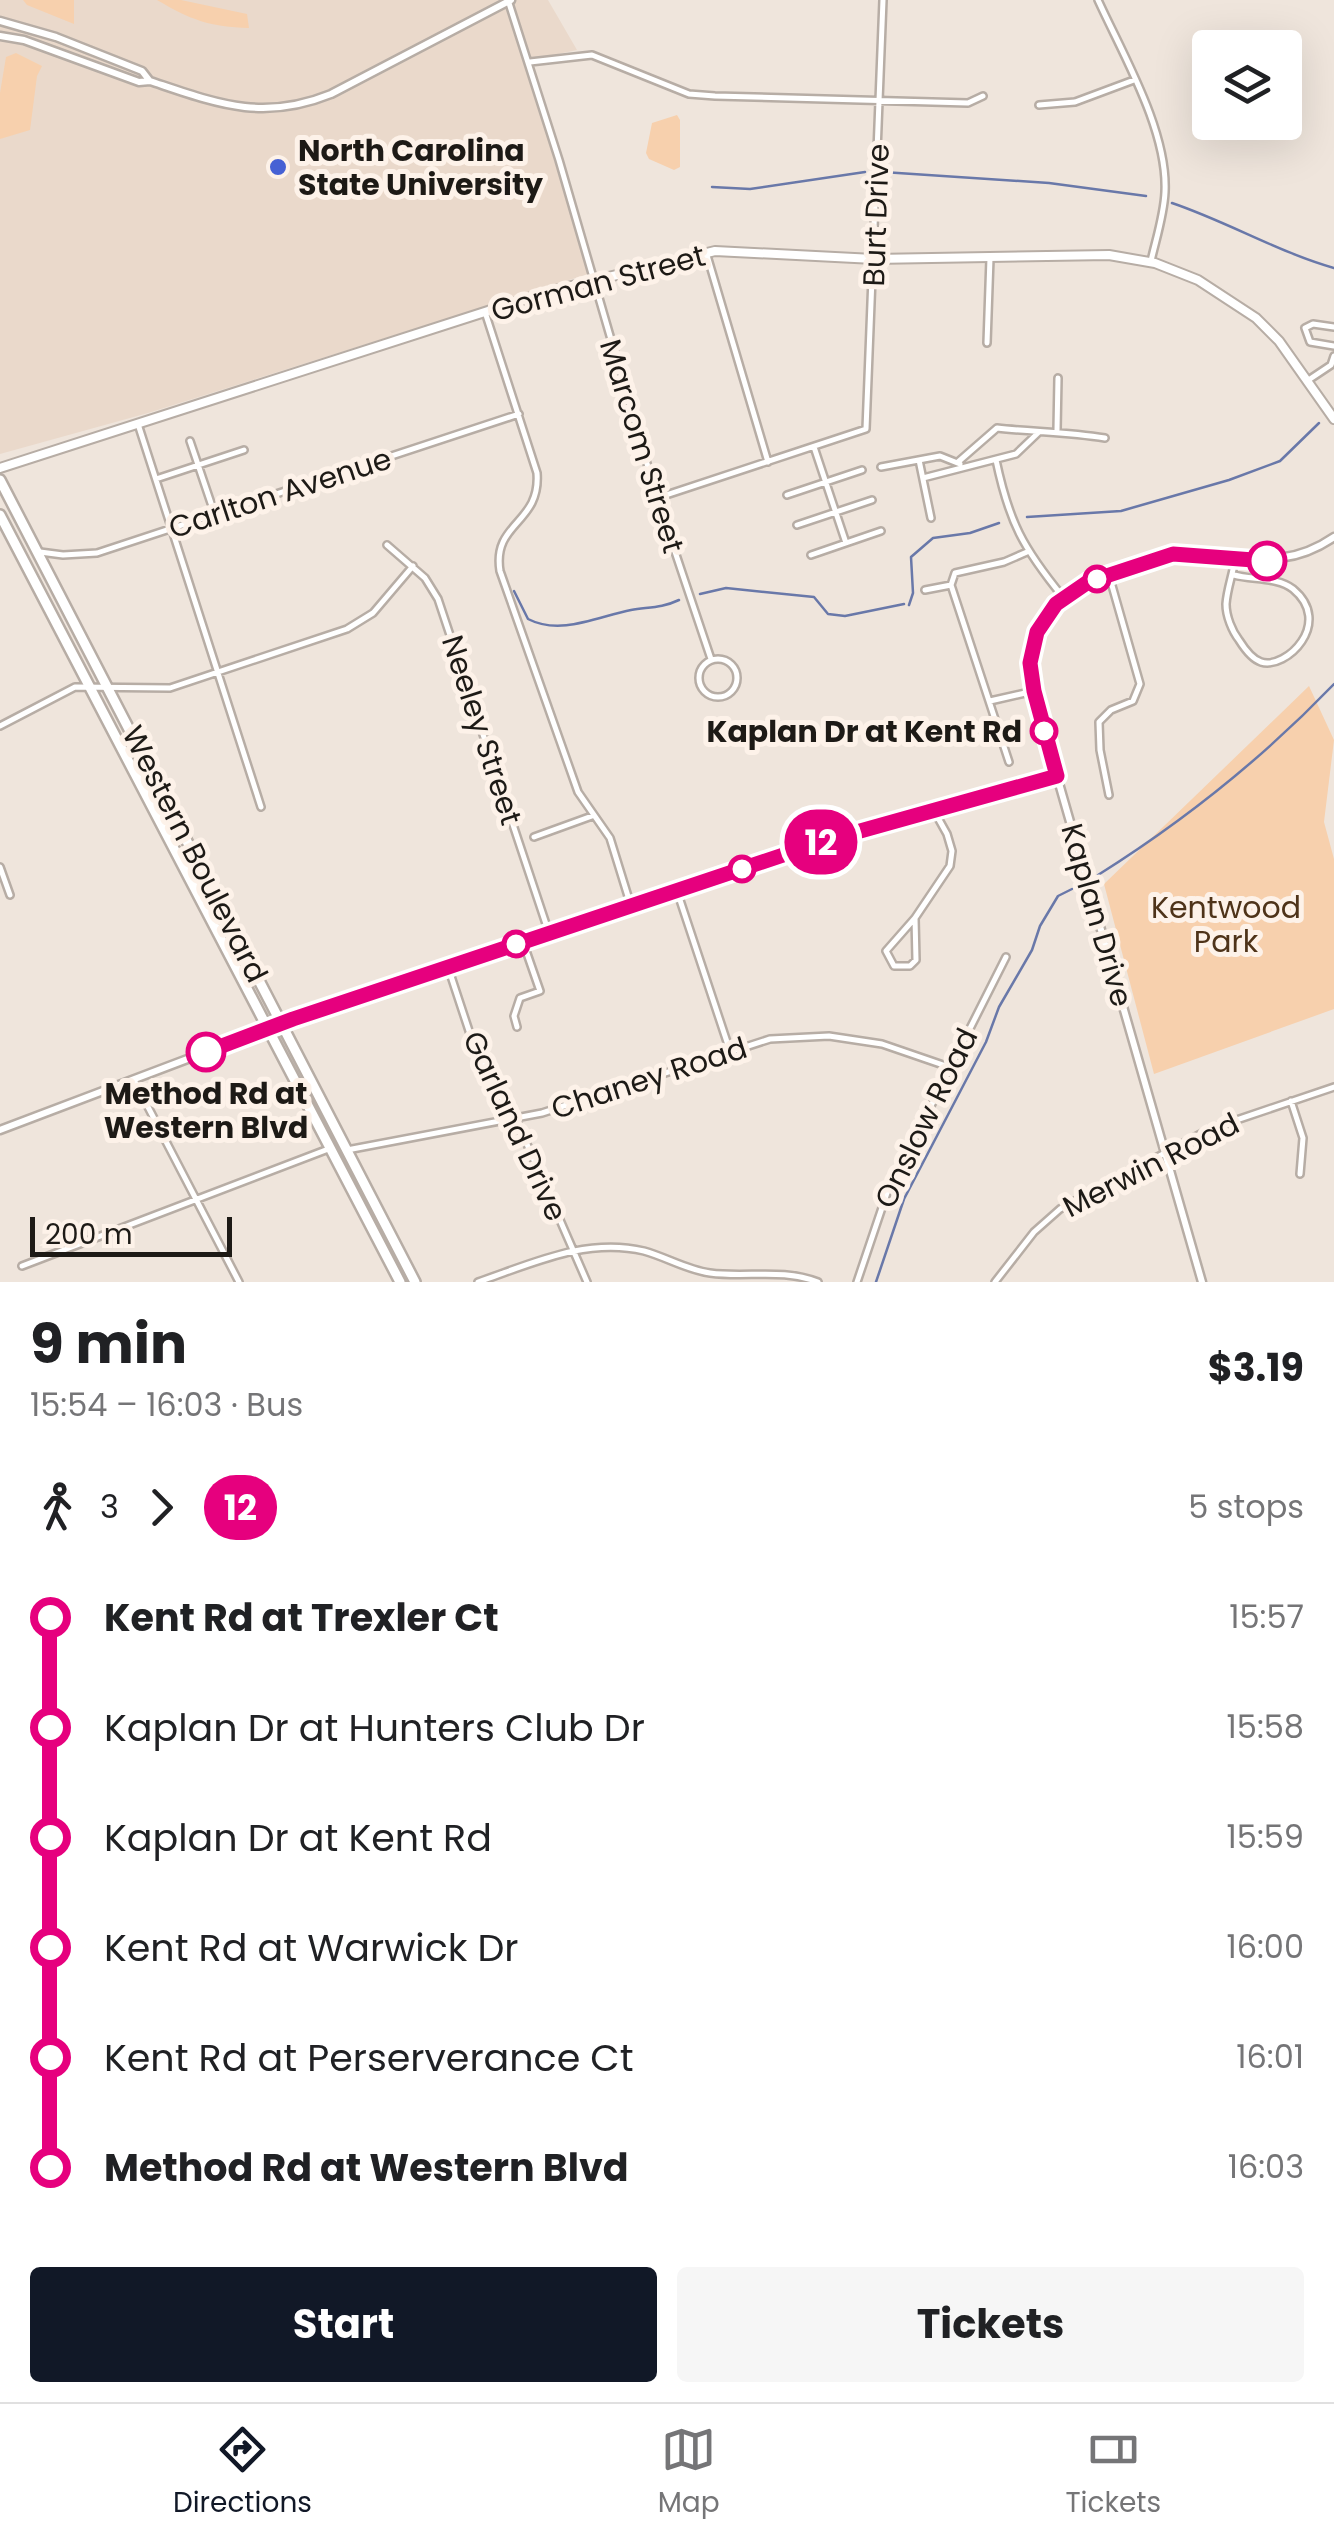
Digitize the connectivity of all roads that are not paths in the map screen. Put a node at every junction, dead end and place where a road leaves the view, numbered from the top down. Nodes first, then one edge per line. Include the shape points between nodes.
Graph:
1 (509, 0) edge
2 (883, 0) edge
3 (1098, 0) edge
4 (0, 21) edge
5 (0, 36) edge
6 (530, 62) junction
7 (1134, 80) junction
8 (150, 81) junction
9 (982, 96) dead end
10 (879, 100) junction
11 (1039, 104) dead end
12 (706, 252) junction
13 (874, 258) junction
14 (990, 258) junction
15 (1150, 261) junction
16 (592, 279) junction
17 (485, 312) junction
18 (1334, 327) edge
19 (987, 342) dead end
20 (1334, 346) edge
21 (1334, 356) edge
22 (1058, 378) dead end
23 (1307, 380) junction
24 (519, 414) junction
25 (1334, 419) edge
26 (138, 424) junction
27 (1057, 430) junction
28 (1039, 432) junction
29 (1105, 438) dead end
30 (190, 441) dead end
31 (814, 447) junction
32 (244, 450) dead end
33 (919, 460) junction
34 (996, 460) junction
35 (768, 462) junction
36 (958, 462) junction
37 (198, 466) junction
38 (881, 467) dead end
39 (0, 468) edge
40 (964, 469) junction
41 (862, 470) dead end
42 (922, 478) junction
43 (156, 479) junction
44 (0, 480) edge
45 (826, 482) junction
46 (787, 495) dead end
47 (657, 498) junction
48 (872, 500) dead end
49 (836, 512) junction
50 (0, 514) edge
51 (215, 515) junction
52 (931, 518) dead end
53 (797, 525) dead end
54 (172, 528) junction
55 (880, 531) dead end
56 (1334, 538) edge
57 (846, 543) junction
58 (387, 545) dead end
59 (37, 552) junction
60 (1028, 552) junction
61 (811, 555) dead end
62 (1235, 559) junction
63 (412, 566) junction
64 (1108, 575) junction
65 (1234, 575) junction
66 (951, 585) junction
67 (925, 590) dead end
68 (1063, 597) junction
69 (712, 659) junction
70 (219, 674) junction
71 (90, 687) junction
72 (108, 688) junction
73 (1034, 691) junction
74 (990, 701) junction
75 (0, 726) edge
76 (1009, 762) dead end
77 (1057, 776) junction
78 (1109, 794) dead end
79 (261, 806) dead end
80 (934, 809) junction
81 (592, 816) junction
82 (534, 837) dead end
83 (0, 867) edge
84 (677, 891) junction
85 (10, 895) dead end
86 (631, 906) junction
87 (915, 918) junction
88 (549, 933) junction
89 (523, 942) junction
90 (1006, 957) dead end
91 (448, 967) junction
92 (274, 1026) junction
93 (517, 1028) dead end
94 (730, 1051) junction
95 (948, 1068) junction
96 (134, 1080) junction
97 (1334, 1086) edge
98 (1291, 1101) junction
99 (516, 1119) junction
100 (0, 1130) edge
101 (331, 1148) junction
102 (346, 1150) junction
103 (1165, 1151) junction
104 (1300, 1174) dead end
105 (198, 1201) junction
106 (573, 1250) junction
107 (22, 1266) dead end
108 (239, 1282) edge
109 (400, 1282) edge
110 (415, 1282) edge
111 (478, 1282) edge
112 (587, 1282) edge
113 (818, 1282) edge
114 (857, 1282) edge
115 (996, 1282) edge
116 (1202, 1282) edge

1 - 6 street, Marcom Street
1 - 8 street via 301,104 232,108
2 - 10 street, Burt Drive
3 - 7 street
4 - 8 street via 142,71
5 - 8 street
6 - 10 street via 592,55 689,94
6 - 16 street, Marcom Street
7 - 11 street via 1075,102
7 - 15 street via 1164,169
9 - 10 street via 968,103
10 - 13 street, Burt Drive
12 - 13 main road, Gorman Street
12 - 16 main road, Gorman Street
12 - 35 street
13 - 14 main road, Gorman Street
13 - 31 street, Burt Drive via 866,429
14 - 15 main road, Gorman Street via 1109,255
14 - 19 street
15 - 23 main road, Gorman Street via 1198,280 1256,318
16 - 17 main road, Gorman Street
16 - 47 street, Marcom Street
17 - 24 street
17 - 26 main road, Gorman Street
18 - 20 street via 1313,324 1304,333 1310,342
21 - 23 street via 1332,365
22 - 27 street
23 - 25 main road, Gorman Street
24 - 51 street, Carlton Avenue
24 - 81 street via 539,490 500,544 500,571
26 - 39 main road, Gorman Street
26 - 43 street
27 - 28 street
27 - 29 street
28 - 34 street via 1016,454
28 - 36 street via 997,428
30 - 37 street
31 - 35 street
31 - 45 street
32 - 37 street
33 - 36 street via 940,456
33 - 38 street
33 - 42 street
34 - 40 street
34 - 60 street
35 - 47 street
36 - 40 street
37 - 43 street
37 - 51 street
40 - 42 street
41 - 45 street
42 - 52 street
43 - 54 street
44 - 59 main road, Western Boulevard
45 - 46 street
45 - 49 street
47 - 69 street, Marcom Street
48 - 49 street
49 - 53 street
49 - 57 street
50 - 71 main road, Western Boulevard
51 - 54 street, Carlton Avenue
54 - 59 street, Carlton Avenue via 98,552
54 - 70 street
55 - 57 street
56 - 62 street, Kaplan Drive via 1284,559
57 - 61 street
58 - 63 street, Neeley Street
59 - 72 main road, Western Boulevard
60 - 66 street via 955,573
60 - 68 street
62 - 64 street, Kaplan Drive via 1173,554
62 - 65 street
63 - 70 street via 361,622
63 - 88 street, Neeley Street via 440,605
64 - 68 street, Kaplan Drive
64 - 78 street via 1140,684 1133,701 1099,722
65 - 65 street via 1226,610 1252,656 1274,661 1306,638 1310,612 1292,588
66 - 67 street
66 - 74 street
68 - 73 street, Kaplan Drive via 1033,642
69 - 69 street, Marcom Street via 701,667 699,683 722,697 734,689 736,670 725,659
70 - 72 street via 170,688
70 - 79 street
71 - 72 street
71 - 75 street via 73,688
71 - 92 main road, Western Boulevard
72 - 92 main road, Western Boulevard
73 - 74 street
73 - 77 street, Kaplan Drive
74 - 76 street
77 - 80 street
77 - 103 street, Kaplan Drive
80 - 84 street
80 - 87 street via 952,850 950,866
81 - 82 street
81 - 86 street via 610,838
83 - 85 street
84 - 86 street
84 - 94 street
86 - 88 street
87 - 87 street via 916,960 894,966 886,950
88 - 89 street
89 - 91 street
89 - 93 street via 540,990 520,998
90 - 95 street, Onslow Road
91 - 92 street
91 - 99 street, Garland Drive via 474,1046
92 - 96 street
92 - 101 main road, Western Boulevard
92 - 102 main road, Western Boulevard
94 - 95 street, Chaney Road via 770,1039 829,1036 882,1044
94 - 99 street, Chaney Road
95 - 114 street, Onslow Road via 887,1192
96 - 100 street
96 - 105 street
97 - 98 street, Merwin Road
98 - 103 street, Merwin Road
98 - 104 street via 1303,1138
99 - 102 street, Chaney Road
99 - 106 street, Garland Drive
101 - 105 street
101 - 109 main road, Western Boulevard
102 - 110 main road, Western Boulevard
103 - 115 street, Merwin Road via 1060,1209
103 - 116 street, Kaplan Drive
105 - 107 street
105 - 108 street
106 - 111 street
106 - 112 street, Garland Drive
106 - 113 street via 620,1247 704,1272 781,1273

